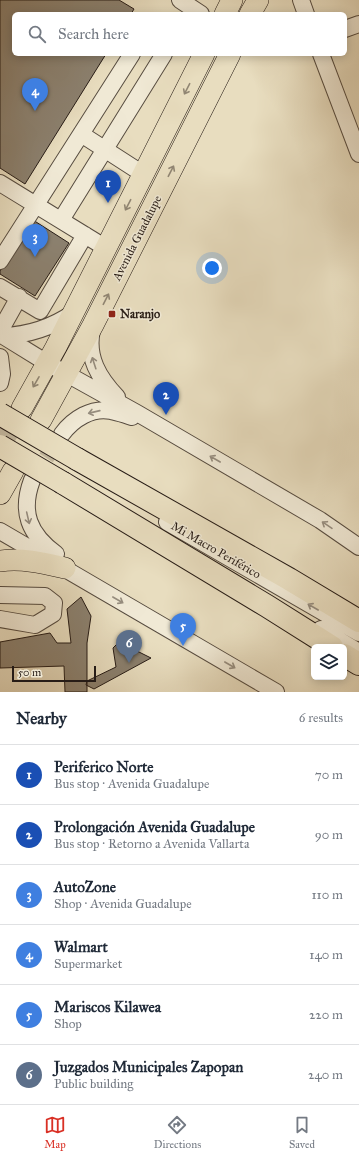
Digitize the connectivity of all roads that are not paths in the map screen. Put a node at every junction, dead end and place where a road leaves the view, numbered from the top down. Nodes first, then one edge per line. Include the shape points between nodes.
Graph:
1 (232, 0) edge
2 (258, 0) edge
3 (300, 0) edge
4 (226, 12) edge
5 (251, 12) edge
6 (305, 12) edge
7 (359, 24) edge
8 (347, 28) edge
9 (131, 56) edge
10 (163, 56) edge
11 (203, 56) edge
12 (229, 56) edge
13 (322, 56) edge
14 (353, 121) edge
15 (81, 134) junction
16 (105, 150) junction
17 (359, 154) edge
18 (143, 174) junction
19 (0, 183) edge
20 (36, 205) junction
21 (61, 220) junction
22 (85, 236) junction
23 (106, 248) junction
24 (0, 261) edge
25 (0, 287) edge
26 (19, 297) junction
27 (73, 313) junction
28 (93, 325) junction
29 (1, 334) edge
30 (0, 358) edge
31 (47, 363) junction
32 (67, 374) junction
33 (0, 383) edge
34 (22, 408) tunnel mouth
35 (137, 413) junction
36 (0, 414) edge
37 (41, 420) tunnel mouth
38 (158, 426) junction
39 (62, 434) tunnel mouth
40 (0, 446) edge
41 (13, 471) tunnel mouth
42 (70, 471) junction
43 (32, 480) tunnel mouth
44 (0, 494) edge
45 (0, 531) edge
46 (359, 547) edge
47 (0, 561) edge
48 (65, 568) junction
49 (97, 587) junction
50 (0, 595) edge
51 (0, 619) edge
52 (359, 621) edge
53 (359, 634) edge
54 (327, 644) edge
55 (359, 652) edge
56 (347, 657) edge
57 (359, 664) edge
58 (276, 692) edge

1 - 4 main road
2 - 5 main road
3 - 6 street
7 - 8 street
9 - 15 street
10 - 16 street
11 -> 18 main road, Avenida Guadalupe
28 -> 12 main road, Avenida Guadalupe
13 - 14 street
14 - 17 street
15 - 16 street
15 - 20 street
16 - 18 street
16 - 21 street
18 -> 23 main road, Avenida Guadalupe
19 - 20 street
20 - 21 street
20 - 24 street
21 - 22 street
22 - 23 street
22 - 26 street via 40,311
23 - 27 main road, Avenida Guadalupe
25 - 26 street
26 - 29 street
27 - 29 street via 44,329 23,335
27 - 31 main road, Avenida Guadalupe
28 - 32 main road, Avenida Guadalupe
35 -> 28 street via 113,392 96,369 91,350
29 - 31 street
30 - 33 street
31 - 32 street
31 -> 34 main road, Avenida Guadalupe
32 - 35 street
32 - 37 main road, Avenida Guadalupe
35 - 38 street
36 - 42 highway, bridge
38 -> 39 street via 112,411 98,411 80,417
46 -> 38 street via 320,520
40 - 42 highway, bridge
41 - 44 main road
42 - 52 highway via 289,579
53 -> 42 street, Mi Macro Periférico
42 - 54 highway via 267,606
42 - 55 street
43 -> 49 street via 26,507 27,517 34,532 48,548
45 - 48 street
47 - 48 main road via 40,562
48 - 49 street
49 -> 58 street
50 - 51 street via 45,596 54,603 53,614 35,625
56 - 57 highway

